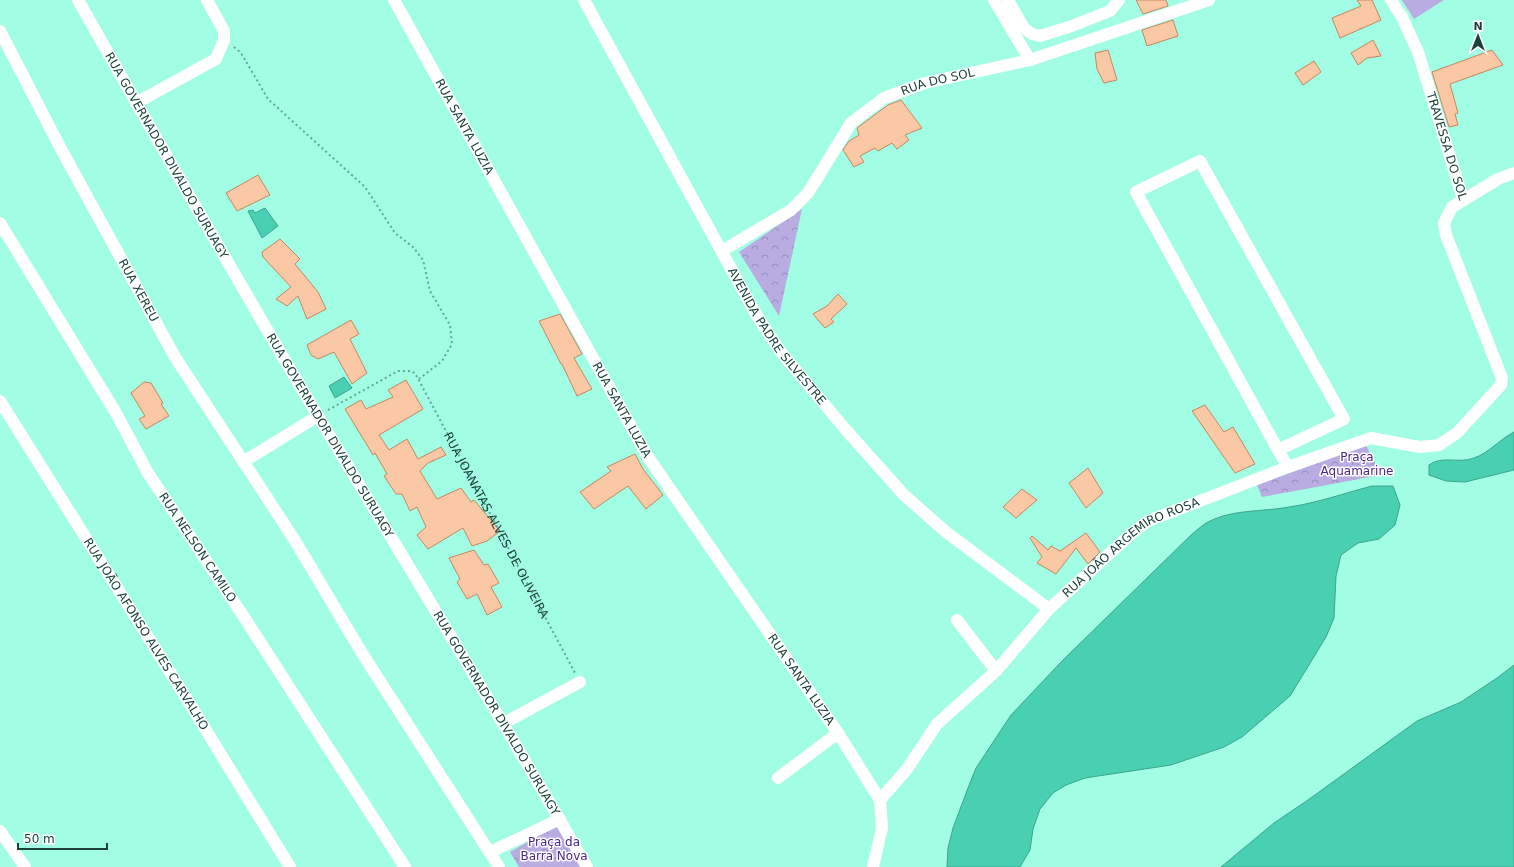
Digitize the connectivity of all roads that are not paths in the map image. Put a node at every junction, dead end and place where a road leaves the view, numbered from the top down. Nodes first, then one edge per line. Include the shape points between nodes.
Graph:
1 (78, 0) edge
2 (207, 0) edge
3 (394, 0) edge
4 (584, 0) edge
5 (994, 0) edge
6 (1008, 0) edge
7 (1119, 0) edge
8 (1209, 0) edge
9 (1391, 0) edge
10 (1069, 27) junction
11 (0, 31) edge
12 (1078, 44) junction
13 (1030, 60) junction
14 (136, 103) junction
15 (1514, 173) edge
16 (1463, 200) junction
17 (0, 223) edge
18 (722, 251) junction
19 (1502, 378) joint
20 (0, 401) edge
21 (318, 416) junction
22 (1278, 450) junction
23 (243, 462) junction
24 (1288, 467) junction
25 (1049, 609) junction
26 (957, 620) dead end
27 (996, 671) junction
28 (580, 682) road end
29 (504, 723) junction
30 (838, 733) junction
31 (778, 778) dead end
32 (880, 800) junction
33 (560, 820) junction
34 (0, 831) edge
35 (490, 852) junction
36 (25, 867) edge
37 (290, 867) edge
38 (405, 867) edge
39 (499, 867) edge
40 (588, 867) edge
41 (873, 867) edge

1 - 14 street, RUA GOVERNADOR DIVALDO SURUAGY
2 - 14 street via 224,31 224,40 216,59
3 - 30 street, RUA SANTA LUZIA via 648,457
4 - 18 street, AVENIDA PADRE SILVESTRE
5 - 13 street
6 - 10 street via 1024,28 1032,34 1040,36
7 - 10 street via 1110,11
8 - 12 street, RUA DO SOL
9 - 16 street, TRAVESSA DO SOL via 1418,52
10 - 12 street
11 - 23 street, RUA XEREU via 175,358
12 - 13 street, RUA DO SOL
13 - 18 street, RUA DO SOL via 925,83 884,98 851,123 808,193 792,210
14 - 21 street, RUA GOVERNADOR DIVALDO SURUAGY
15 - 16 street via 1498,179
16 - 19 street, TRAVESSA DO SOL via 1452,207 1444,223 1446,235
17 - 38 street, RUA NELSON CAMILO via 116,413 148,473
18 - 25 street, AVENIDA PADRE SILVESTRE via 756,316 780,351 899,489 946,532
19 - 24 street, RUA JOÃO ARGEMIRO ROSA via 1501,385 1457,433 1439,445 1420,447 1371,438
20 - 37 street, RUA JOÃO AFONSO ALVES CARVALHO
21 - 23 street
21 - 29 street, RUA GOVERNADOR DIVALDO SURUAGY
22 - 22 street via 1136,192 1200,161 1344,419
22 - 24 street
23 - 35 street, RUA XEREU
24 - 25 street, RUA JOÃO ARGEMIRO ROSA via 1148,521
25 - 27 street, RUA JOÃO ARGEMIRO ROSA
26 - 27 street
27 - 32 street, RUA JOÃO ARGEMIRO ROSA via 937,724 907,770
28 - 29 street
29 - 33 street, RUA GOVERNADOR DIVALDO SURUAGY
30 - 31 street
30 - 32 street, RUA SANTA LUZIA
32 - 41 street via 882,828
33 - 35 street
33 - 40 street, RUA GOVERNADOR DIVALDO SURUAGY
34 - 36 street
35 - 39 street, RUA XEREU

